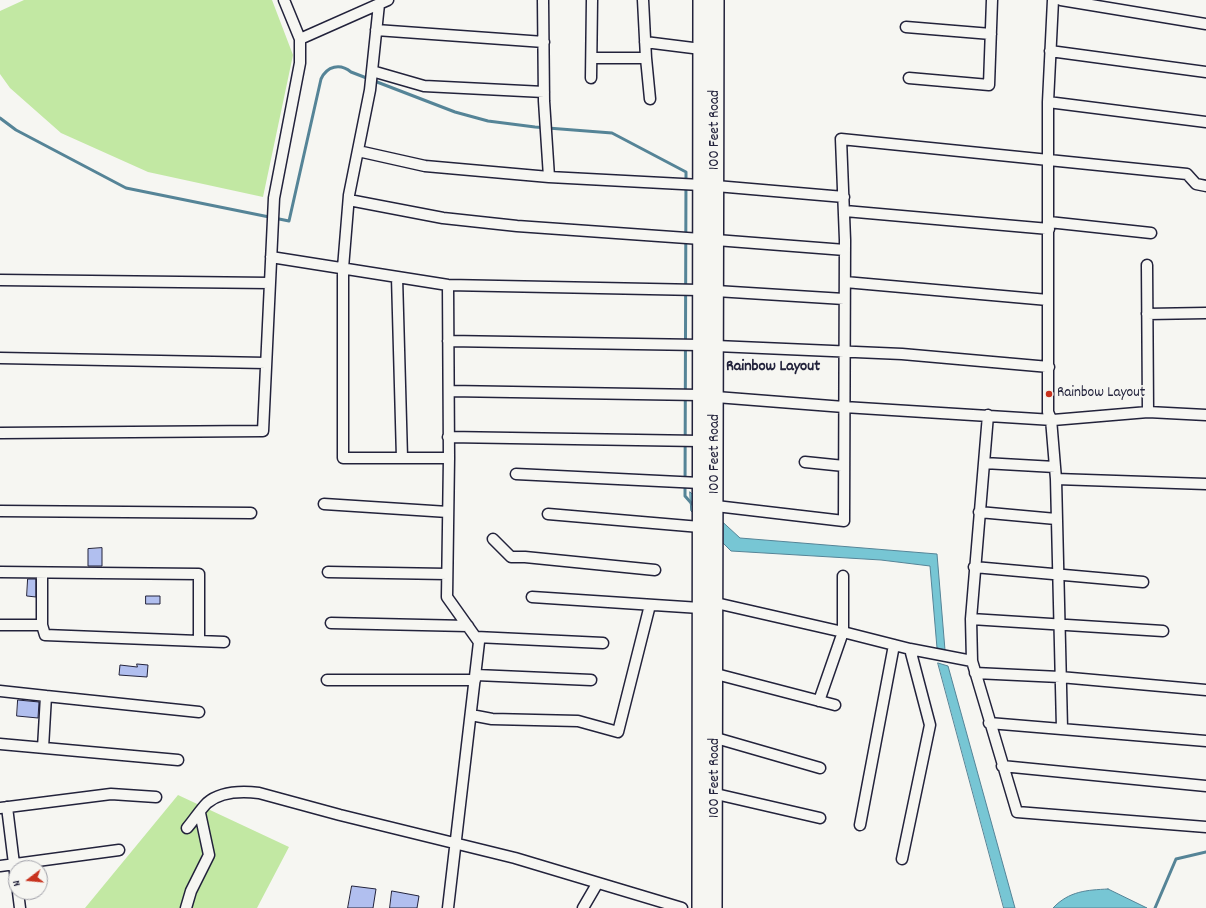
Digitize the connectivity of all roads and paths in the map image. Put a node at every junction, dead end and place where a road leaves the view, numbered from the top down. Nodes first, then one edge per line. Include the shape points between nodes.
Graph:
1 (284, 0) edge
2 (543, 0) edge
3 (592, 0) edge
4 (643, 0) edge
5 (701, 0) edge
6 (716, 0) edge
7 (992, 0) edge
8 (1053, 0) edge
9 (1061, 0) edge
10 (383, 2) edge
11 (1206, 24) edge
12 (906, 27) dead end
13 (376, 30) junction
14 (991, 34) junction
15 (300, 39) junction
16 (544, 42) junction
17 (645, 42) junction
18 (701, 49) junction
19 (1050, 51) junction
20 (592, 58) junction
21 (646, 58) junction
22 (372, 71) junction
23 (1206, 72) edge
24 (592, 78) dead end
25 (909, 78) dead end
26 (544, 92) junction
27 (650, 99) dead end
28 (1048, 102) junction
29 (1206, 122) edge
30 (358, 152) junction
31 (1050, 160) junction
32 (549, 177) junction
33 (700, 185) junction
34 (716, 186) junction
35 (1206, 186) edge
36 (844, 197) junction
37 (349, 200) junction
38 (844, 211) junction
39 (1049, 226) junction
40 (1151, 233) dead end
41 (701, 239) junction
42 (716, 240) junction
43 (845, 250) junction
44 (271, 257) junction
45 (1147, 265) dead end
46 (343, 268) junction
47 (397, 277) junction
48 (0, 280) edge
49 (845, 282) junction
50 (270, 283) junction
51 (448, 285) junction
52 (700, 290) junction
53 (716, 291) junction
54 (844, 299) junction
55 (1048, 300) junction
56 (1206, 313) edge
57 (1147, 314) junction
58 (448, 341) junction
59 (700, 345) junction
60 (716, 346) junction
61 (844, 352) junction
62 (0, 358) edge
63 (266, 363) junction
64 (1049, 367) junction
65 (448, 391) junction
66 (700, 395) junction
67 (716, 397) junction
68 (844, 407) junction
69 (1148, 412) junction
70 (988, 415) junction
71 (1206, 415) edge
72 (1051, 419) junction
73 (0, 432) edge
74 (448, 437) junction
75 (700, 440) junction
76 (402, 458) junction
77 (449, 458) junction
78 (805, 462) dead end
79 (984, 463) junction
80 (844, 466) junction
81 (1055, 467) junction
82 (516, 474) dead end
83 (1056, 479) junction
84 (700, 483) junction
85 (1206, 484) edge
86 (324, 504) dead end
87 (716, 506) junction
88 (0, 511) edge
89 (448, 512) junction
90 (980, 512) junction
91 (251, 513) dead end
92 (548, 514) dead end
93 (1056, 519) junction
94 (700, 526) junction
95 (493, 539) dead end
96 (974, 567) junction
97 (655, 570) dead end
98 (0, 572) edge
99 (328, 572) dead end
100 (42, 573) junction
101 (1057, 573) junction
102 (447, 574) junction
103 (844, 576) dead end
104 (1143, 582) dead end
105 (532, 597) dead end
106 (716, 603) junction
107 (650, 605) junction
108 (700, 608) junction
109 (970, 619) junction
110 (330, 623) dead end
111 (0, 625) edge
112 (42, 625) junction
113 (468, 626) junction
114 (1059, 626) junction
115 (1163, 631) dead end
116 (843, 632) junction
117 (476, 637) junction
118 (199, 641) junction
119 (224, 642) dead end
120 (603, 643) dead end
121 (894, 645) junction
122 (910, 649) junction
123 (972, 661) junction
124 (975, 673) junction
125 (716, 674) junction
126 (1060, 677) junction
127 (475, 678) junction
128 (327, 680) dead end
129 (591, 680) dead end
130 (1206, 690) edge
131 (0, 692) edge
132 (46, 696) junction
133 (819, 701) junction
134 (835, 705) dead end
135 (199, 712) dead end
136 (471, 715) junction
137 (989, 723) junction
138 (1062, 728) junction
139 (716, 738) junction
140 (1206, 741) edge
141 (0, 744) edge
142 (43, 748) junction
143 (178, 760) dead end
144 (1002, 766) junction
145 (820, 768) dead end
146 (1206, 786) edge
147 (716, 794) junction
148 (156, 797) dead end
149 (3, 808) edge
150 (200, 813) junction
151 (820, 818) dead end
152 (860, 825) dead end
153 (1206, 827) edge
154 (187, 828) dead end
155 (457, 844) junction
156 (119, 850) dead end
157 (902, 859) dead end
158 (13, 860) edge
159 (44, 860) edge
160 (597, 884) junction
161 (186, 908) edge
162 (448, 908) edge
163 (584, 908) edge
164 (682, 908) edge
165 (700, 908) edge
166 (714, 908) edge

1 - 15 street
2 - 16 street
3 - 20 street
4 - 17 street
5 - 18 main road, 100 Feet Road
6 - 34 main road, 100 Feet Road
7 - 14 street
8 - 19 street
9 - 11 street
10 - 13 street
10 - 15 street
12 - 14 street
13 - 16 street
13 - 22 street
14 - 25 street via 988,85
15 - 44 street via 300,63 274,198
16 - 26 street
17 - 18 street
17 - 21 street
18 - 33 main road, 100 Feet Road
19 - 23 street
19 - 28 street
20 - 21 street
20 - 24 street
21 - 27 street
22 - 26 street via 424,86
22 - 30 street
26 - 32 street
28 - 29 street
28 - 31 street
30 - 32 street via 425,166
30 - 37 street
31 - 35 street via 1187,174 1196,184
31 - 36 street via 841,139
31 - 39 street
32 - 33 street
33 - 41 main road, 100 Feet Road
34 - 36 street
34 - 42 main road, 100 Feet Road
36 - 38 street
37 - 41 street via 443,218
37 - 46 street
38 - 39 street
38 - 43 street
39 - 40 street
39 - 55 street
41 - 52 main road, 100 Feet Road
42 - 43 street
42 - 53 main road, 100 Feet Road
43 - 49 street
44 - 46 street
44 - 50 street
45 - 57 street
46 - 47 street
46 - 76 street via 343,458
47 - 51 street
47 - 76 street
48 - 50 street
49 - 54 street
49 - 55 street
50 - 63 street
51 - 52 street
51 - 58 street
52 - 59 main road, 100 Feet Road
53 - 54 street
53 - 60 main road, 100 Feet Road
54 - 61 street
55 - 64 street
56 - 57 street
57 - 69 street
58 - 59 street
58 - 65 street
59 - 66 main road, 100 Feet Road
60 - 61 street
60 - 67 main road, 100 Feet Road
61 - 64 street via 902,354
61 - 68 street
62 - 63 street
63 - 73 street via 263,431
64 - 72 street via 1048,412
65 - 66 street
65 - 74 street
66 - 75 main road, 100 Feet Road
67 - 68 street
67 - 87 main road, 100 Feet Road
68 - 70 street
68 - 80 street
69 - 71 street
69 - 72 street
70 - 72 street
70 - 79 street
72 - 81 street
74 - 75 street
74 - 77 street
75 - 84 main road, 100 Feet Road
76 - 77 street
77 - 89 street
78 - 80 street
79 - 81 street
79 - 90 street
80 - 87 street via 844,521
81 - 83 street
82 - 84 street
83 - 85 street
83 - 93 street
84 - 94 main road, 100 Feet Road
86 - 89 street
87 - 106 main road, 100 Feet Road
88 - 91 street
89 - 102 street
90 - 93 street
90 - 96 street
92 - 94 street
93 - 101 street
94 - 108 main road, 100 Feet Road
95 - 97 street via 511,557
96 - 101 street
96 - 109 street
98 - 100 street
99 - 102 street
100 - 112 street
100 - 118 street via 199,574
101 - 104 street
101 - 114 street
102 - 113 street via 447,597
103 - 116 street
105 - 107 street
106 - 116 street
106 - 125 main road, 100 Feet Road
107 - 108 street
107 - 136 street via 618,732 578,721 492,719
108 - 165 main road, 100 Feet Road
109 - 114 street
109 - 123 street
110 - 113 street
111 - 112 street
112 - 118 street via 44,635
113 - 117 street
114 - 115 street
114 - 126 street
116 - 121 street
116 - 133 street
117 - 120 street
117 - 127 street via 479,642
118 - 119 street
121 - 122 street
121 - 152 street
122 - 123 street
122 - 157 street via 930,724
123 - 124 street
124 - 126 street
124 - 137 street
125 - 133 street
125 - 139 main road, 100 Feet Road
126 - 130 street
126 - 138 street
127 - 128 street
127 - 129 street
127 - 136 street
131 - 132 street
132 - 135 street
132 - 142 street
133 - 134 street
136 - 155 street
137 - 138 street
137 - 144 street
138 - 140 street
139 - 145 street
139 - 147 main road, 100 Feet Road
141 - 142 street
142 - 143 street
144 - 146 street
144 - 153 street via 1016,812
147 - 151 street
147 - 166 main road, 100 Feet Road
148 - 149 street via 111,794
149 - 158 street
150 - 154 street
150 - 155 street via 214,798 247,791
150 - 161 street via 209,856 191,891
155 - 160 street via 514,858
155 - 162 street
156 - 159 street
160 - 163 street
160 - 164 street

